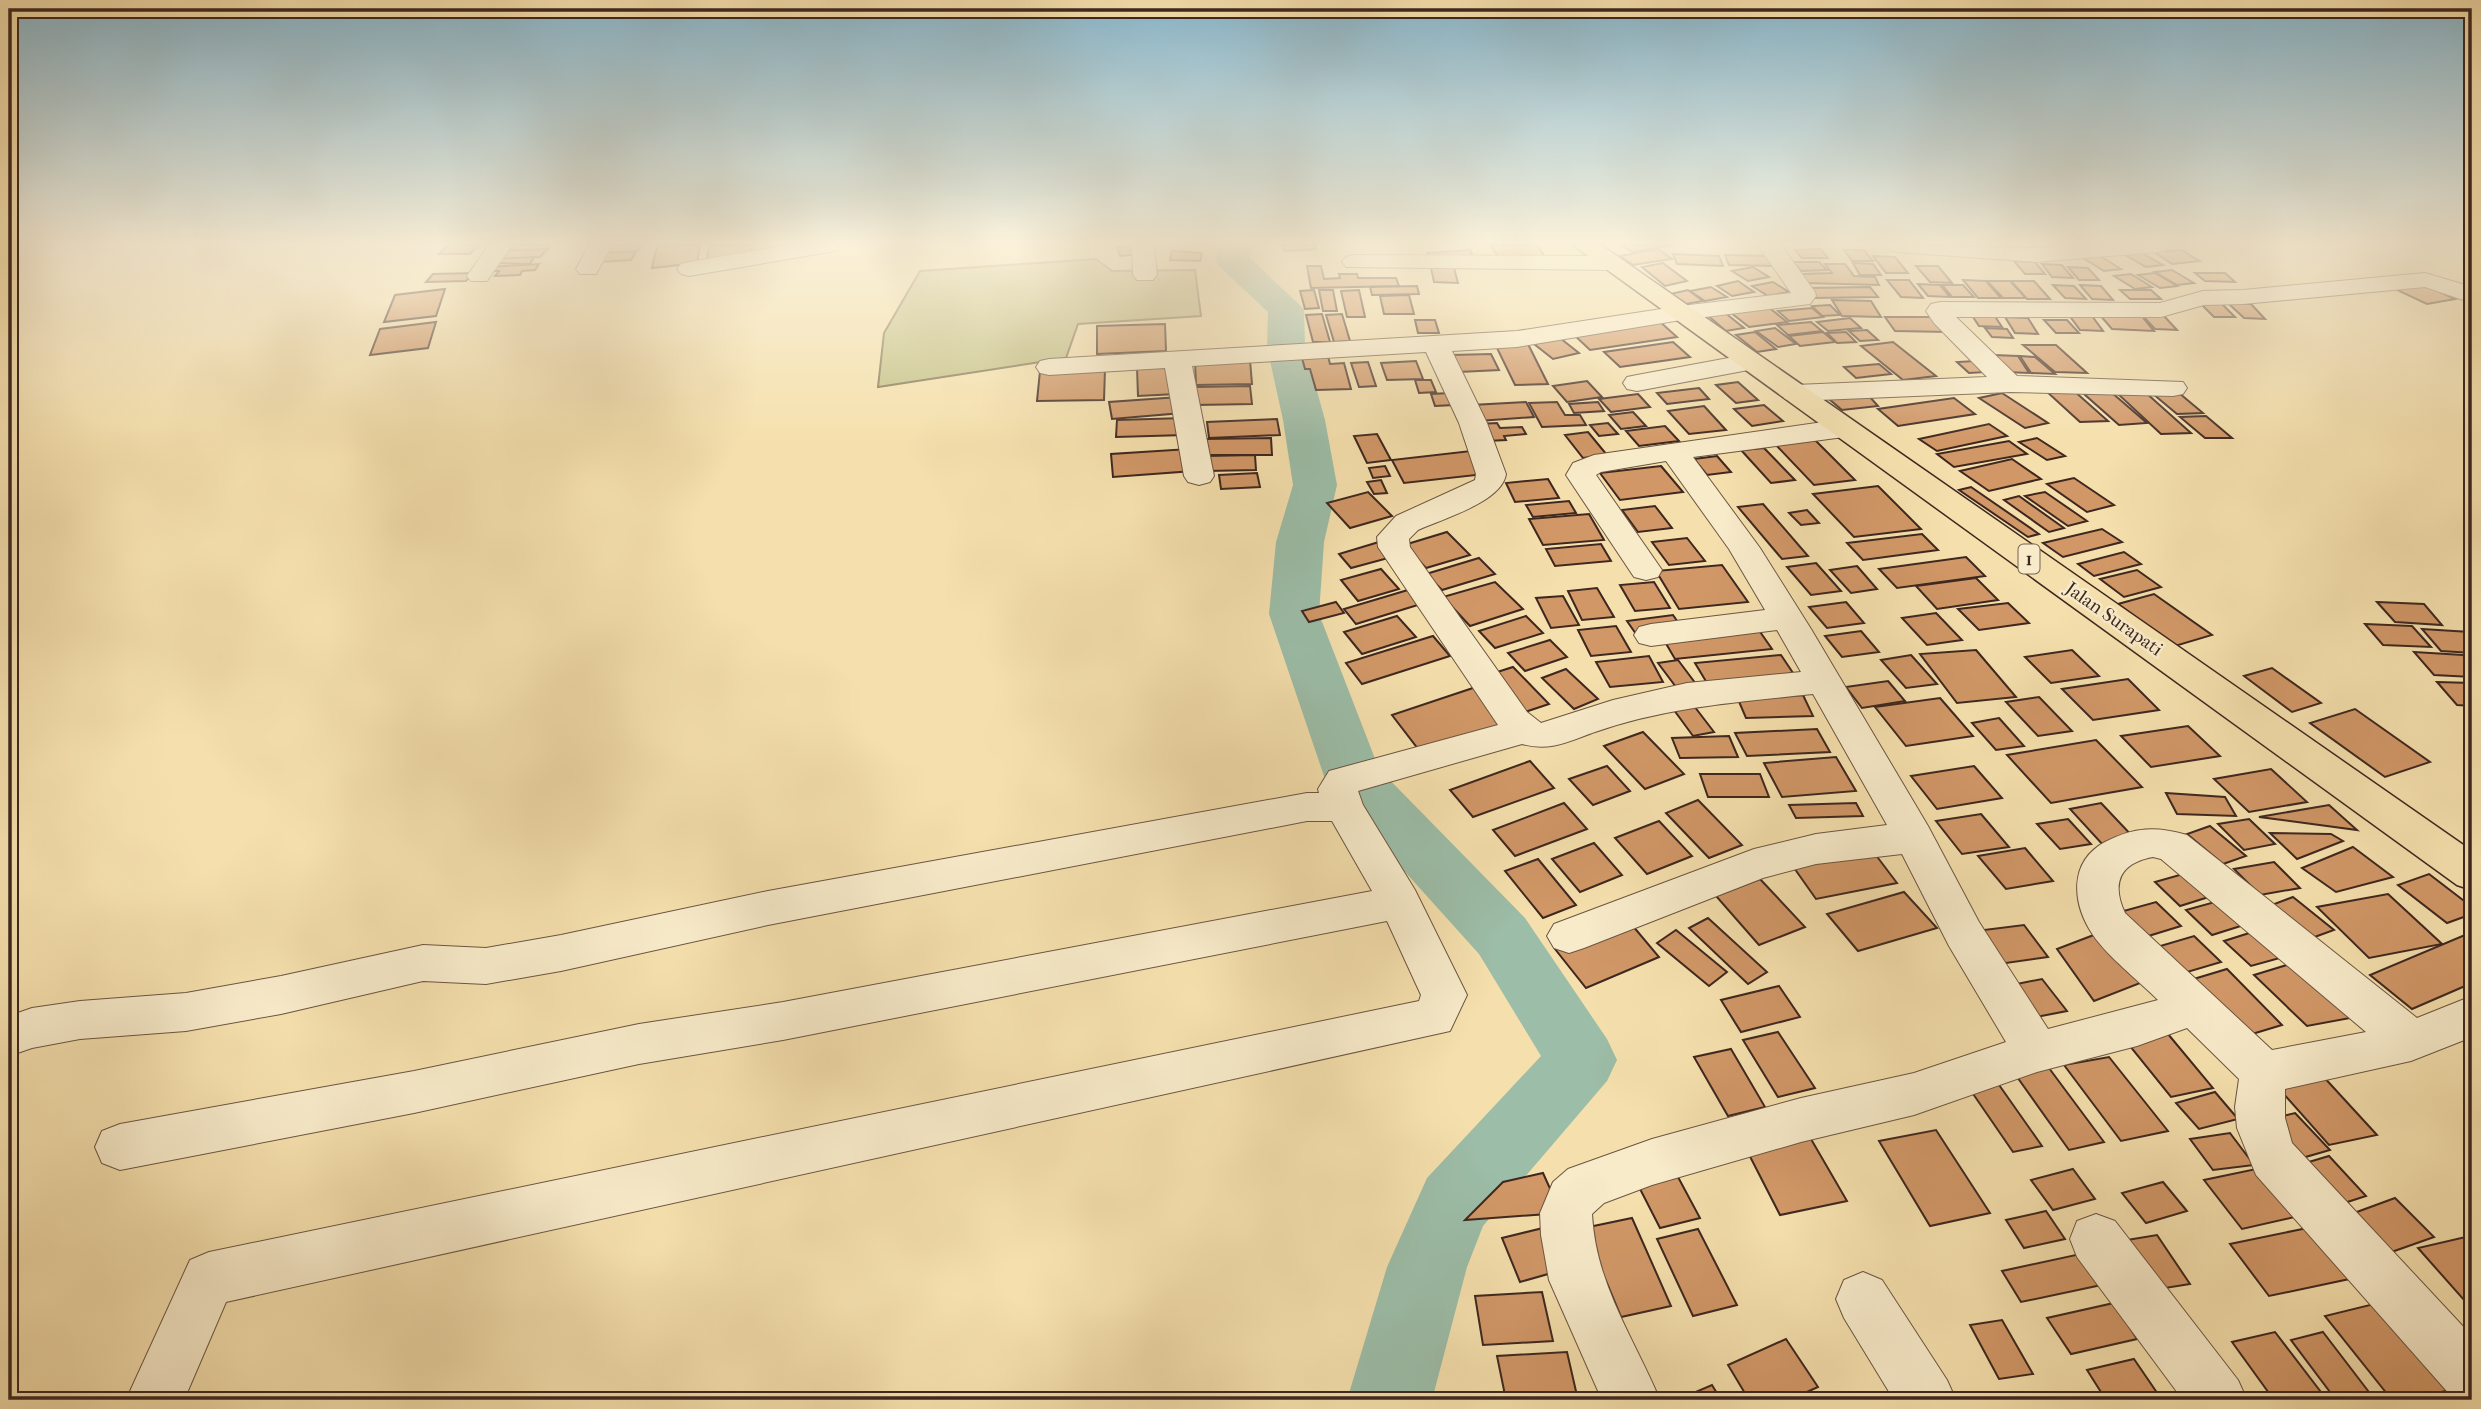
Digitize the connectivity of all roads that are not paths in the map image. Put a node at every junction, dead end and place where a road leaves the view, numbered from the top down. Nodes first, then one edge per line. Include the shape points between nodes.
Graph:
1 (1678, 311) edge
2 (1700, 311) edge
3 (1938, 311) edge
4 (1681, 313) junction
5 (1436, 345) junction
6 (1177, 359) junction
7 (1750, 362) junction
8 (1049, 367) dead end
9 (1637, 383) dead end
10 (2010, 384) junction
11 (2173, 388) dead end
12 (1795, 393) junction
13 (1844, 428) junction
14 (1674, 451) junction
15 (1199, 476) dead end
16 (1646, 570) dead end
17 (1787, 618) junction
18 (1651, 635) dead end
19 (1825, 681) junction
20 (1524, 731) junction
21 (1344, 794) junction
22 (1914, 837) junction
23 (2472, 873) edge
24 (1400, 902) junction
25 (1569, 936) dead end
26 (2194, 1007) junction
27 (2472, 1015) edge
28 (9, 1036) edge
29 (2411, 1041) junction
30 (2036, 1052) junction
31 (2264, 1073) junction
32 (120, 1147) dead end
33 (2096, 1239) dead end
34 (1863, 1299) dead end
35 (2472, 1377) edge
36 (155, 1400) edge
37 (1631, 1400) edge
38 (1927, 1400) edge
39 (2218, 1400) edge

1 - 4 highway, Jalan Surapati / 1
2 - 4 street
3 - 10 street
4 - 5 street via 1517,339
4 - 7 highway, Jalan Surapati / 1
5 - 6 street
5 - 20 street via 1474,423 1490,481 1484,489 1407,523 1393,537 1394,547
6 - 8 street
6 - 15 street
7 - 9 street
7 - 12 highway, Jalan Surapati / 1
10 - 11 street
10 - 12 street
12 - 13 highway, Jalan Surapati / 1
13 - 14 street
13 - 23 highway, Jalan Surapati / 1
14 - 16 street via 1594,464 1581,472
14 - 17 street via 1744,548
17 - 18 street
17 - 19 street
19 - 20 street via 1687,695 1613,712 1543,736
19 - 22 street
20 - 21 street via 1385,772
21 - 24 street
21 - 28 street via 1307,807 768,908 524,960 486,966 424,963 186,1012 80,1020
22 - 25 street via 1816,849 1754,864
22 - 30 street via 1964,934
24 - 32 street via 783,1021 639,1044
24 - 36 street via 1444,995 1434,1017 209,1279
26 - 29 street via 2109,924 2099,903 2099,873 2109,859 2135,845 2164,843 2188,855
26 - 30 street
26 - 31 street
27 - 29 street
29 - 31 street
30 - 37 street via 1914,1094 1801,1120 1652,1162 1586,1186 1571,1199 1566,1213 1576,1280
31 - 35 street via 2258,1103 2260,1123 2274,1159
33 - 39 street
34 - 38 street

